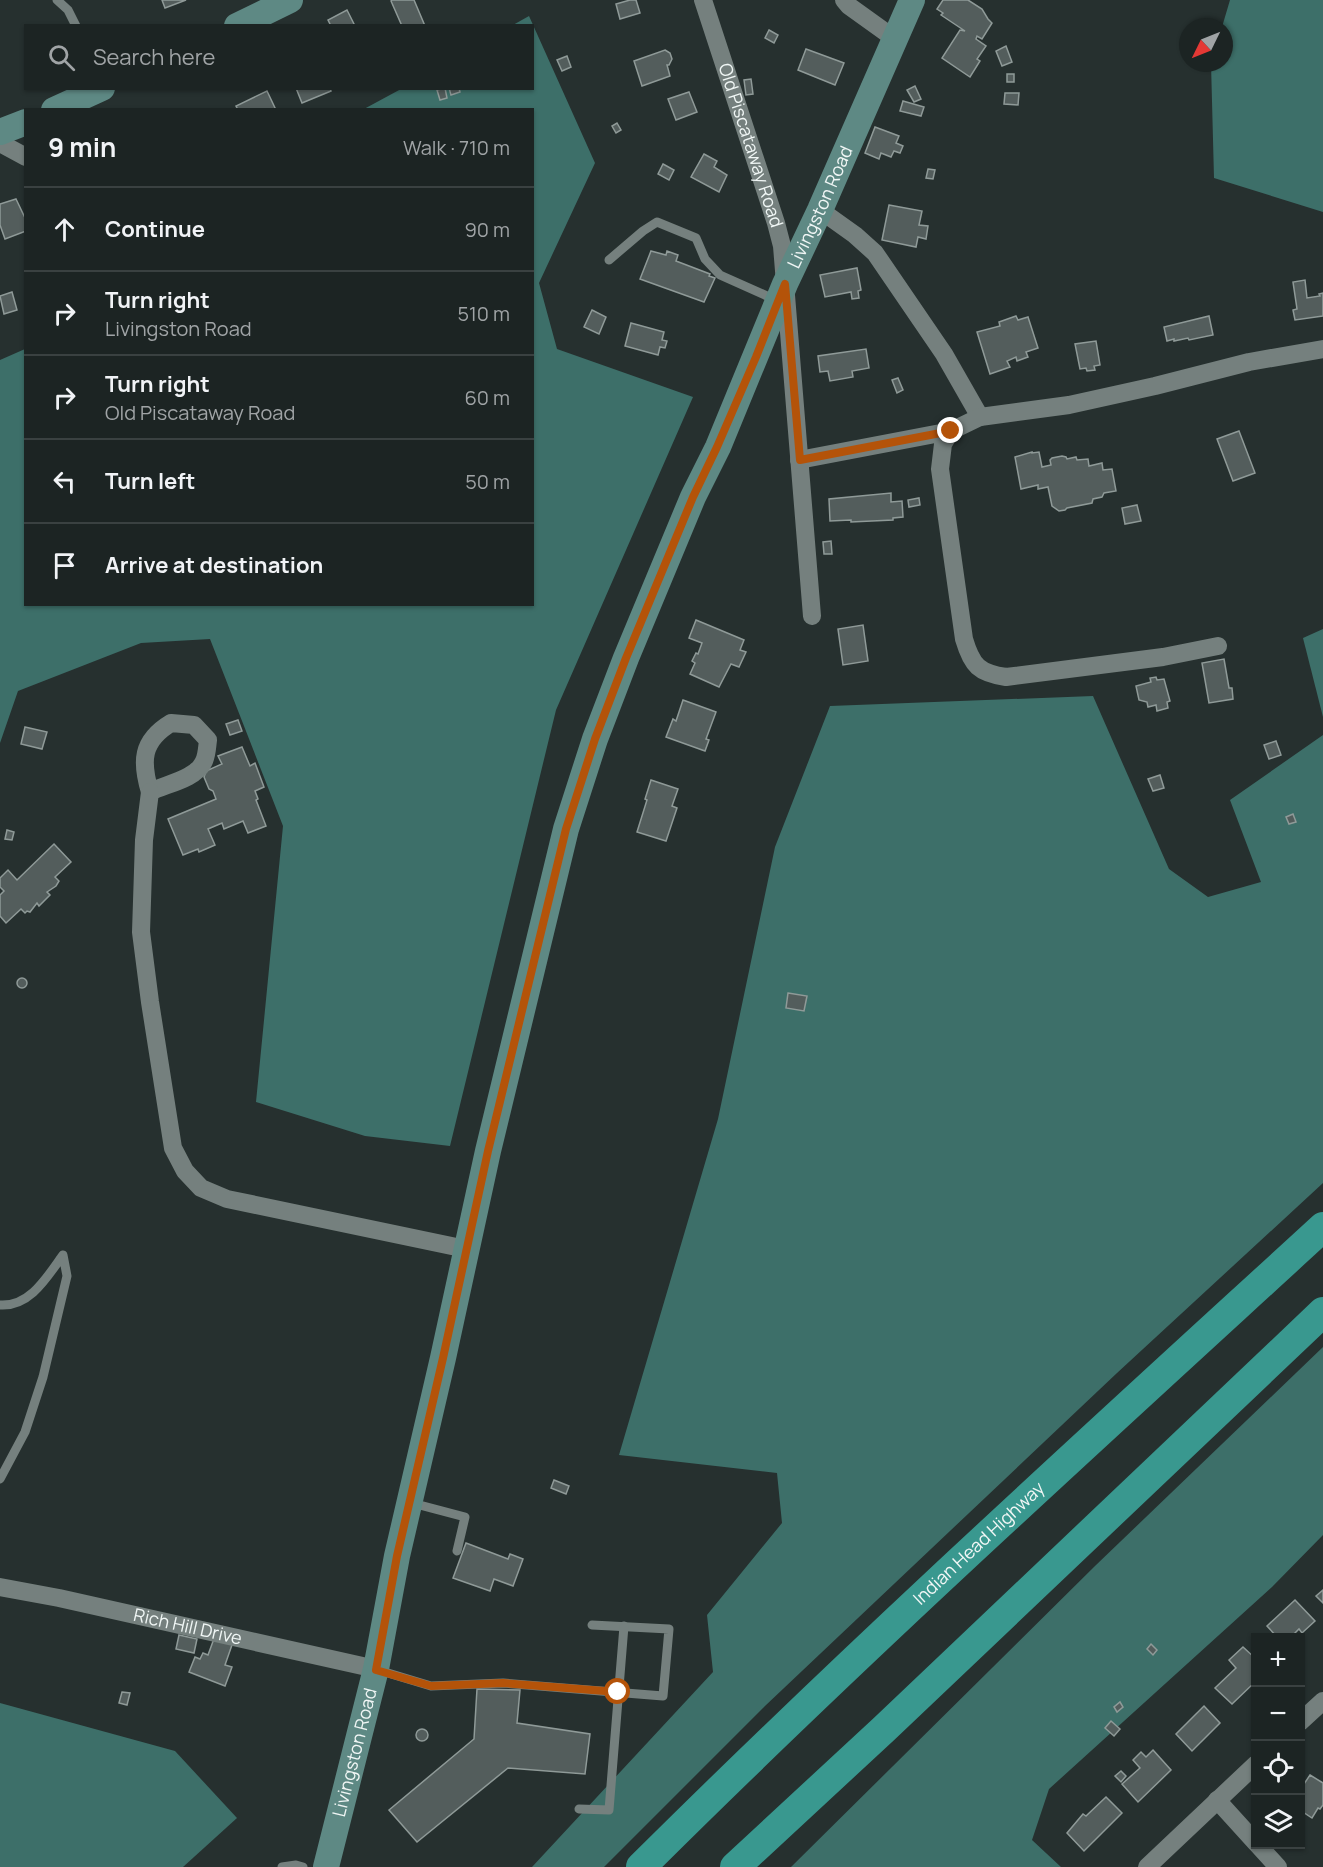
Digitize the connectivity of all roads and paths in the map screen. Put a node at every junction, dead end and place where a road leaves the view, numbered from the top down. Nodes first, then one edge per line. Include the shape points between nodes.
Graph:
1 (57, 0) edge
2 (290, 0) edge
3 (703, 0) edge
4 (844, 0) edge
5 (912, 0) edge
6 (75, 24) edge
7 (241, 24) edge
8 (895, 39) junction
9 (98, 90) edge
10 (58, 108) edge
11 (24, 123) edge
12 (0, 132) edge
13 (0, 143) edge
14 (24, 156) edge
15 (820, 210) junction
16 (609, 260) dead end
17 (782, 292) junction
18 (1323, 349) edge
19 (980, 417) junction
20 (951, 431) junction
21 (800, 460) junction
22 (812, 616) dead end
23 (1218, 646) dead end
24 (150, 792) dead end
25 (1323, 1227) edge
26 (466, 1249) junction
27 (0, 1305) edge
28 (1323, 1312) edge
29 (0, 1479) edge
30 (409, 1503) junction
31 (457, 1551) dead end
32 (0, 1587) edge
33 (592, 1625) dead end
34 (624, 1626) junction
35 (376, 1670) junction
36 (618, 1692) junction
37 (1323, 1701) edge
38 (1305, 1717) edge
39 (1251, 1769) edge
40 (1217, 1800) junction
41 (579, 1809) dead end
42 (1251, 1838) edge
43 (1261, 1849) edge
44 (282, 1867) edge
45 (303, 1867) edge
46 (326, 1867) edge
47 (641, 1867) edge
48 (735, 1867) edge
49 (1147, 1867) edge
50 (1278, 1867) edge

1 - 6 lane
2 - 7 main road
3 - 17 street, Old Piscataway Road via 776,222 782,246
4 - 8 street
5 - 8 main road, Livingston Road
8 - 15 main road, Livingston Road
9 - 10 main road
11 - 12 main road
13 - 14 street
15 - 17 main road, Livingston Road
15 - 19 street via 875,253 944,354
16 - 17 lane via 657,222 696,238 705,259 720,275
17 - 21 street, Old Piscataway Road
17 - 26 main road, Livingston Road via 595,739 566,829
18 - 19 street via 1249,362 1069,405
19 - 20 street
20 - 21 street
20 - 23 street via 941,452 940,469 964,639 978,668 1006,677
21 - 22 street, Old Piscataway Road
24 - 26 street via 141,933 173,1148 185,1171 201,1188 226,1199
25 - 47 highway, Indian Head Highway via 947,1572
26 - 30 main road, Livingston Road
27 - 29 lane via 25,1300 63,1255 67,1276 43,1377 25,1432
28 - 48 highway
30 - 31 lane via 465,1517
30 - 35 main road, Livingston Road
32 - 35 street, Rich Hill Drive
33 - 34 lane
34 - 36 lane
34 - 36 lane via 669,1629 663,1696
35 - 36 lane via 431,1686 503,1683
35 - 46 main road, Livingston Road
36 - 41 lane via 609,1810
37 - 38 street
39 - 40 street
40 - 42 street
40 - 49 street
43 - 50 street
44 - 45 lane

